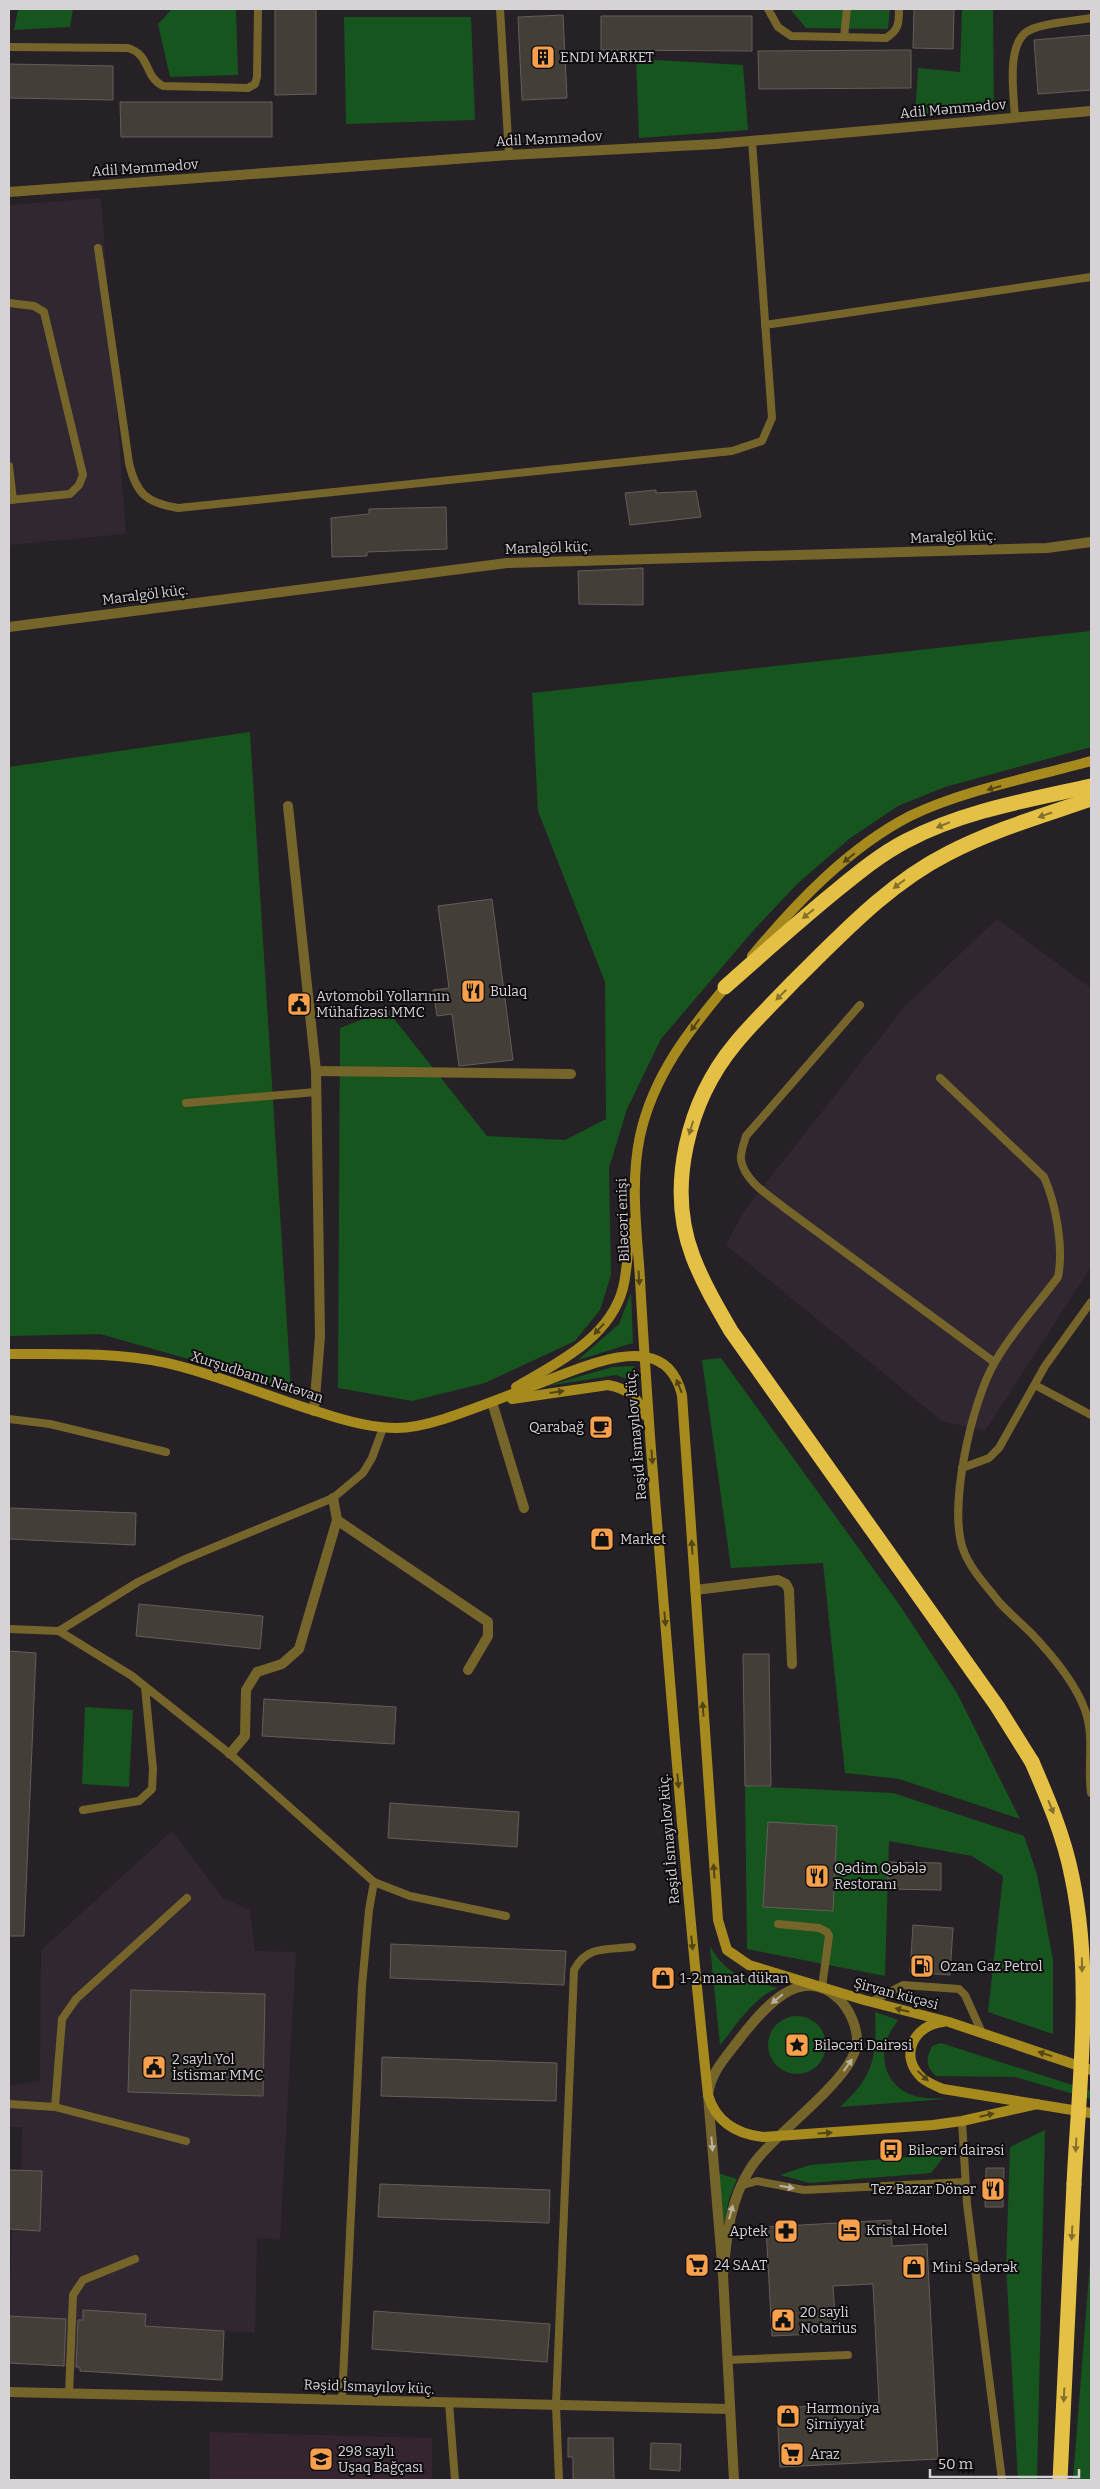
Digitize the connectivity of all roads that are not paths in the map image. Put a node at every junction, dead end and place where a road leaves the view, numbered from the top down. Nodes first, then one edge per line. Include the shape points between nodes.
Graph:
1 (258, 9) edge
2 (500, 9) edge
3 (768, 9) edge
4 (847, 9) edge
5 (899, 9) edge
6 (1091, 18) edge
7 (844, 37) junction
8 (9, 47) edge
9 (1091, 111) edge
10 (1015, 118) junction
11 (752, 141) junction
12 (509, 155) junction
13 (9, 192) edge
14 (98, 248) dead end
15 (1091, 277) edge
16 (9, 303) edge
17 (765, 325) junction
18 (9, 466) edge
19 (11, 500) edge
20 (1091, 542) edge
21 (9, 626) edge
22 (1091, 762) edge
23 (1091, 786) edge
24 (1091, 799) edge
25 (288, 806) dead end
26 (725, 987) junction
27 (860, 1005) dead end
28 (316, 1071) junction
29 (571, 1074) dead end
30 (940, 1078) dead end
31 (316, 1092) junction
32 (186, 1103) dead end
33 (634, 1200) junction
34 (1091, 1302) edge
35 (9, 1354) edge
36 (643, 1356) junction
37 (994, 1362) junction
38 (1035, 1385) junction
39 (492, 1402) junction
40 (314, 1411) junction
41 (1091, 1415) edge
42 (9, 1419) edge
43 (649, 1424) junction
44 (383, 1428) junction
45 (166, 1452) dead end
46 (962, 1468) junction
47 (333, 1498) junction
48 (524, 1508) dead end
49 (337, 1520) junction
50 (695, 1590) junction
51 (9, 1629) edge
52 (59, 1631) junction
53 (792, 1664) dead end
54 (468, 1670) dead end
55 (145, 1687) junction
56 (230, 1754) junction
57 (1091, 1793) edge
58 (82, 1810) dead end
59 (374, 1882) junction
60 (188, 1898) dead end
61 (506, 1916) dead end
62 (718, 1920) joint
63 (778, 1924) dead end
64 (632, 1947) dead end
65 (822, 1987) junction
66 (871, 2002) junction
67 (949, 2022) junction
68 (982, 2033) junction
69 (1091, 2070) edge
70 (708, 2095) junction
71 (9, 2104) edge
72 (1037, 2104) junction
73 (55, 2107) junction
74 (1091, 2112) edge
75 (962, 2121) junction
76 (777, 2136) junction
77 (186, 2141) dead end
78 (965, 2182) junction
79 (740, 2186) junction
80 (135, 2259) dead end
81 (723, 2275) junction
82 (848, 2355) dead end
83 (727, 2360) junction
84 (9, 2392) edge
85 (68, 2394) junction
86 (342, 2400) junction
87 (449, 2403) junction
88 (556, 2405) junction
89 (729, 2410) junction
90 (455, 2480) edge
91 (559, 2480) edge
92 (734, 2480) edge
93 (1002, 2480) edge
94 (1060, 2480) edge

1 - 8 lane via 257,77 255,84 248,88 163,86 156,82 143,56 128,48
2 - 12 lane
3 - 7 lane via 778,27 791,36
4 - 7 lane
5 - 7 lane via 895,33 886,38
6 - 10 lane via 1029,30 1018,40 1013,52
9 - 10 street, Adil Məmmədov
10 - 11 street, Adil Məmmədov
11 - 12 street, Adil Məmmədov
11 - 17 lane
12 - 13 street, Adil Məmmədov
14 - 17 lane via 133,480 143,495 160,505 178,508 732,451 762,441 772,418
15 - 17 lane
16 - 19 lane via 34,306 44,312 83,475 70,494
18 - 19 lane
20 - 21 street, Maralgöl küç. via 1047,548 507,563
22 -> 26 main road, Biləcəri enişi via 944,802 902,822 851,856 812,890
23 -> 26 highway via 992,808 906,841 880,856 821,903
24 -> 94 highway, bridge via 991,833 945,854 900,883 857,919 734,1045 714,1074 698,1106 687,1144 682,1183 684,1218 692,1255 730,1331 997,1706 1032,1762 1064,1845 1078,1912 1083,2014
25 - 28 street
26 -> 33 main road, Biləcəri enişi via 665,1068 648,1108 640,1138
27 - 37 lane via 746,1136 740,1159 756,1185
28 - 29 street
28 - 31 street
30 - 37 lane via 1044,1177 1053,1197 1061,1262 1058,1277
31 - 32 lane
31 - 40 street via 320,1336
33 -> 36 main road, Biləcəri enişi
33 -> 39 main road via 623,1288 610,1317 596,1334 568,1356
34 - 38 lane
35 - 40 main road, Xurşudbanu Natəvan via 105,1354 139,1358 198,1372
36 - 39 main road via 607,1360
36 - 43 main road, Rəşid İsmayılov küç.
50 -> 36 main road, Rəşid İsmayılov küç. via 682,1395 679,1383 669,1368
37 - 46 lane via 981,1395
38 - 41 lane
38 - 46 lane via 999,1448 989,1458
39 -> 43 main road via 608,1385 632,1393 639,1400
39 - 44 main road, Xurşudbanu Natəvan via 422,1426
39 - 48 street
40 - 44 main road, Xurşudbanu Natəvan
42 - 45 lane via 50,1424
43 -> 70 main road, Rəşid İsmayılov küç. via 691,1941
44 - 47 lane via 363,1473
46 - 57 lane via 958,1514 963,1548 975,1572 1003,1607 1033,1635 1075,1689 1085,1710 1090,1732
47 - 49 street
47 - 52 lane via 183,1560 138,1582
49 - 54 street via 488,1622 488,1636
49 - 56 street via 299,1650 282,1664 257,1672 246,1690 244,1736
50 - 53 street via 778,1580 786,1584 789,1590
62 -> 50 main road, Rəşid İsmayılov küç.
51 - 52 lane
52 - 55 lane
55 - 56 lane
55 - 58 lane via 152,1789 139,1801
56 - 59 lane
59 - 61 lane via 410,1896
59 - 86 lane via 362,1986
60 - 73 lane via 76,1999 62,2020
62 - 65 main road, Şirvan küçəsi via 727,1950 742,1962
63 - 65 lane via 819,1928 827,1932
64 - 88 lane via 590,1951 579,1960 574,1970
65 - 66 main road, Şirvan küçəsi
65 -> 70 street via 798,1987 773,2001 716,2069
76 -> 65 street via 826,2091 851,2062 856,2049 855,2027 845,2005
67 -> 66 main road, Şirvan küçəsi
66 - 68 lane via 903,1985 952,1988 965,1995
67 - 68 main road, Şirvan küçəsi
67 -> 72 main road via 927,2025 917,2034 910,2056 921,2077 943,2089
69 -> 68 main road, Şirvan küçəsi
70 - 76 main road via 715,2111 732,2129 751,2136
70 -> 81 street
71 - 73 lane
72 - 74 main road
75 -> 72 main road
73 - 77 lane
76 -> 75 main road via 933,2126
75 - 78 lane
76 - 79 street via 759,2156
79 -> 78 lane via 757,2181 804,2190
78 - 93 lane
81 -> 79 street via 729,2218
80 - 85 lane via 83,2280 73,2295
81 - 83 street
82 - 83 lane
83 - 89 street
84 - 85 street, Rəşid İsmayılov küç.
85 - 86 street, Rəşid İsmayılov küç.
86 - 87 street, Rəşid İsmayılov küç.
87 - 88 street, Rəşid İsmayılov küç.
87 - 90 lane
88 - 89 street, Rəşid İsmayılov küç.
88 - 91 lane
89 - 92 street

